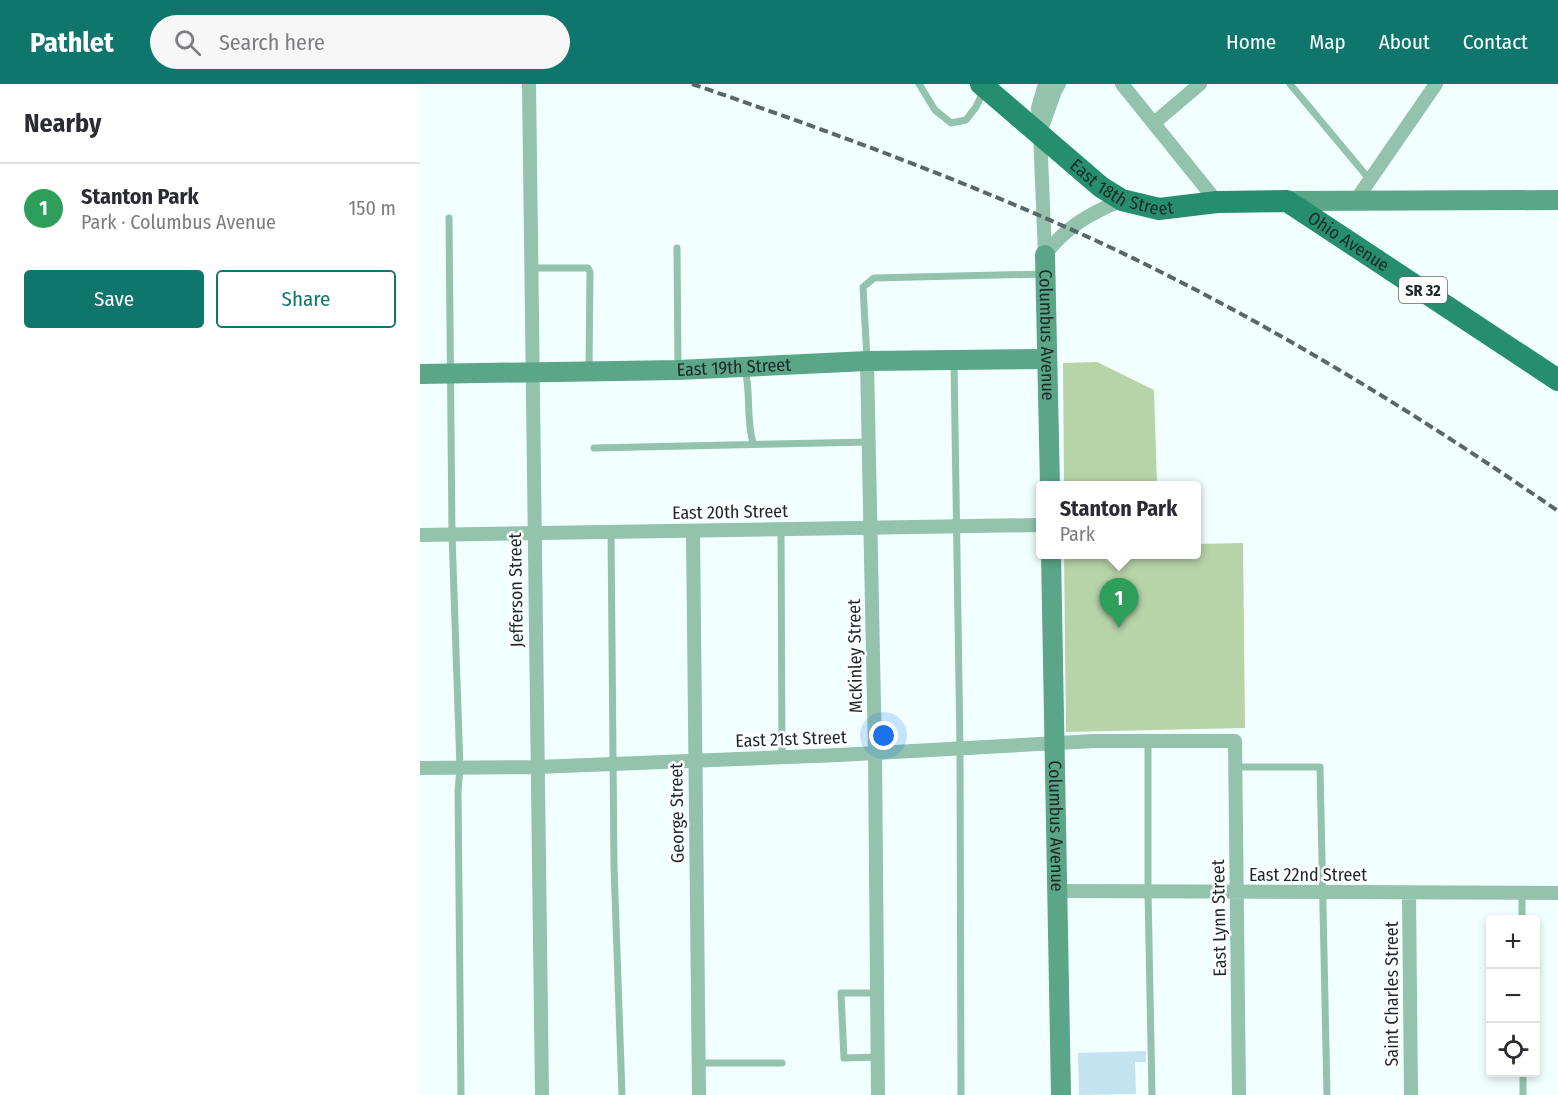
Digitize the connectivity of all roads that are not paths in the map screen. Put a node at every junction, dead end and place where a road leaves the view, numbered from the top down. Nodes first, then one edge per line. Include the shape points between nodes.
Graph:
1 (529, 84) edge
2 (919, 84) edge
3 (1045, 84) edge
4 (1059, 84) edge
5 (1122, 84) edge
6 (1200, 84) edge
7 (1290, 84) edge
8 (1436, 84) edge
9 (983, 86) edge
10 (1154, 123) junction
11 (1040, 133) junction
12 (1370, 180) junction
13 (1122, 200) junction
14 (1356, 200) junction
15 (1558, 200) edge
16 (1287, 201) junction
17 (1217, 202) junction
18 (448, 218) dead end
19 (677, 248) dead end
20 (1045, 265) junction
21 (530, 268) junction
22 (1047, 358) junction
23 (954, 359) junction
24 (867, 361) junction
25 (744, 366) junction
26 (678, 370) junction
27 (532, 372) junction
28 (589, 372) junction
29 (420, 374) edge
30 (451, 374) junction
31 (1558, 380) edge
32 (869, 442) junction
33 (753, 443) junction
34 (594, 448) dead end
35 (1050, 481) edge
36 (1036, 525) edge
37 (957, 526) junction
38 (870, 528) junction
39 (782, 529) junction
40 (693, 531) junction
41 (611, 532) junction
42 (533, 533) junction
43 (420, 535) edge
44 (452, 535) junction
45 (1051, 559) edge
46 (1148, 741) junction
47 (1235, 741) joint
48 (1056, 744) junction
49 (960, 749) junction
50 (875, 753) junction
51 (782, 758) junction
52 (695, 761) junction
53 (614, 764) junction
54 (537, 767) junction
55 (1235, 767) junction
56 (420, 768) edge
57 (460, 768) junction
58 (1058, 891) junction
59 (1148, 892) junction
60 (1236, 893) junction
61 (1323, 893) junction
62 (1409, 893) junction
63 (1522, 893) junction
64 (1558, 893) edge
65 (1522, 915) edge
66 (878, 993) junction
67 (878, 1057) junction
68 (782, 1063) dead end
69 (699, 1064) junction
70 (1523, 1077) edge
71 (461, 1095) edge
72 (542, 1095) edge
73 (622, 1095) edge
74 (699, 1095) edge
75 (878, 1095) edge
76 (962, 1095) edge
77 (1061, 1095) edge
78 (1152, 1095) edge
79 (1239, 1095) edge
80 (1327, 1095) edge
81 (1411, 1095) edge
82 (1523, 1095) edge

1 - 21 street, Jefferson Street
2 - 9 lane via 934,110 951,123 966,120 976,107
3 - 11 street via 1038,108
4 - 11 street, Columbus Avenue
5 - 10 street
6 - 10 street
7 - 12 lane
8 - 12 street
9 - 11 main road
10 - 17 street
11 - 13 main road, East 18th Street via 1101,187
11 - 20 street, Columbus Avenue
12 - 14 street
13 - 17 main road, East 18th Street via 1159,209
13 - 20 street, Columbus Avenue via 1089,214 1054,242
14 - 15 street
14 - 16 street
16 - 17 main road, Ohio Avenue
16 - 31 main road, Ohio Avenue / SR 32
18 - 30 lane
19 - 26 lane
20 - 22 street, Columbus Avenue
20 - 24 lane via 874,278 864,287
21 - 27 street, Jefferson Street
21 - 28 lane via 588,268
22 - 23 street, East 19th Street
22 - 35 street, Columbus Avenue
23 - 24 street, East 19th Street
23 - 37 lane
24 - 25 street, East 19th Street
24 - 32 street, McKinley Street
25 - 26 street, East 19th Street
25 - 33 lane
26 - 28 street, East 19th Street
27 - 28 street, East 19th Street
27 - 30 street, East 19th Street
27 - 42 street, Jefferson Street
29 - 30 street, East 19th Street
30 - 44 lane
32 - 33 lane
32 - 38 street, McKinley Street
33 - 34 lane
36 - 37 street, East 20th Street
37 - 38 street, East 20th Street
37 - 49 lane
38 - 39 street, East 20th Street
38 - 50 street, McKinley Street
39 - 40 street, East 20th Street
39 - 51 lane
40 - 41 street, East 20th Street
40 - 52 street, George Street
41 - 42 street, East 20th Street
41 - 53 lane
42 - 44 street, East 20th Street
42 - 54 street, Jefferson Street
43 - 44 street, East 20th Street
44 - 57 lane
45 - 48 street, Columbus Avenue
46 - 47 street, East 21st Street
46 - 48 street, East 21st Street
46 - 59 lane
47 - 55 street, East Lynn Street
48 - 49 street, East 21st Street
48 - 58 street, Columbus Avenue
49 - 50 street, East 21st Street
49 - 76 lane
50 - 51 street, East 21st Street
50 - 66 street, McKinley Street
51 - 52 street, East 21st Street
52 - 53 street, East 21st Street
52 - 69 street, George Street
53 - 54 street, East 21st Street
53 - 73 lane
54 - 57 street, East 21st Street
54 - 72 street, Jefferson Street
55 - 60 street, East Lynn Street
55 - 61 lane via 1320,767
56 - 57 street, East 21st Street
57 - 71 lane
58 - 59 street, East 22nd Street
58 - 77 street, Columbus Avenue
59 - 60 street, East 22nd Street
59 - 78 lane
60 - 61 street, East 22nd Street
60 - 79 street, East Lynn Street
61 - 62 street, East 22nd Street
61 - 80 lane
62 - 63 street, East 22nd Street
62 - 81 street, Saint Charles Street
63 - 64 street, East 22nd Street
63 - 65 lane
66 - 67 street, McKinley Street
66 - 67 lane via 841,993 844,1058
67 - 75 street, McKinley Street
68 - 69 lane
69 - 74 street, George Street
70 - 82 lane

